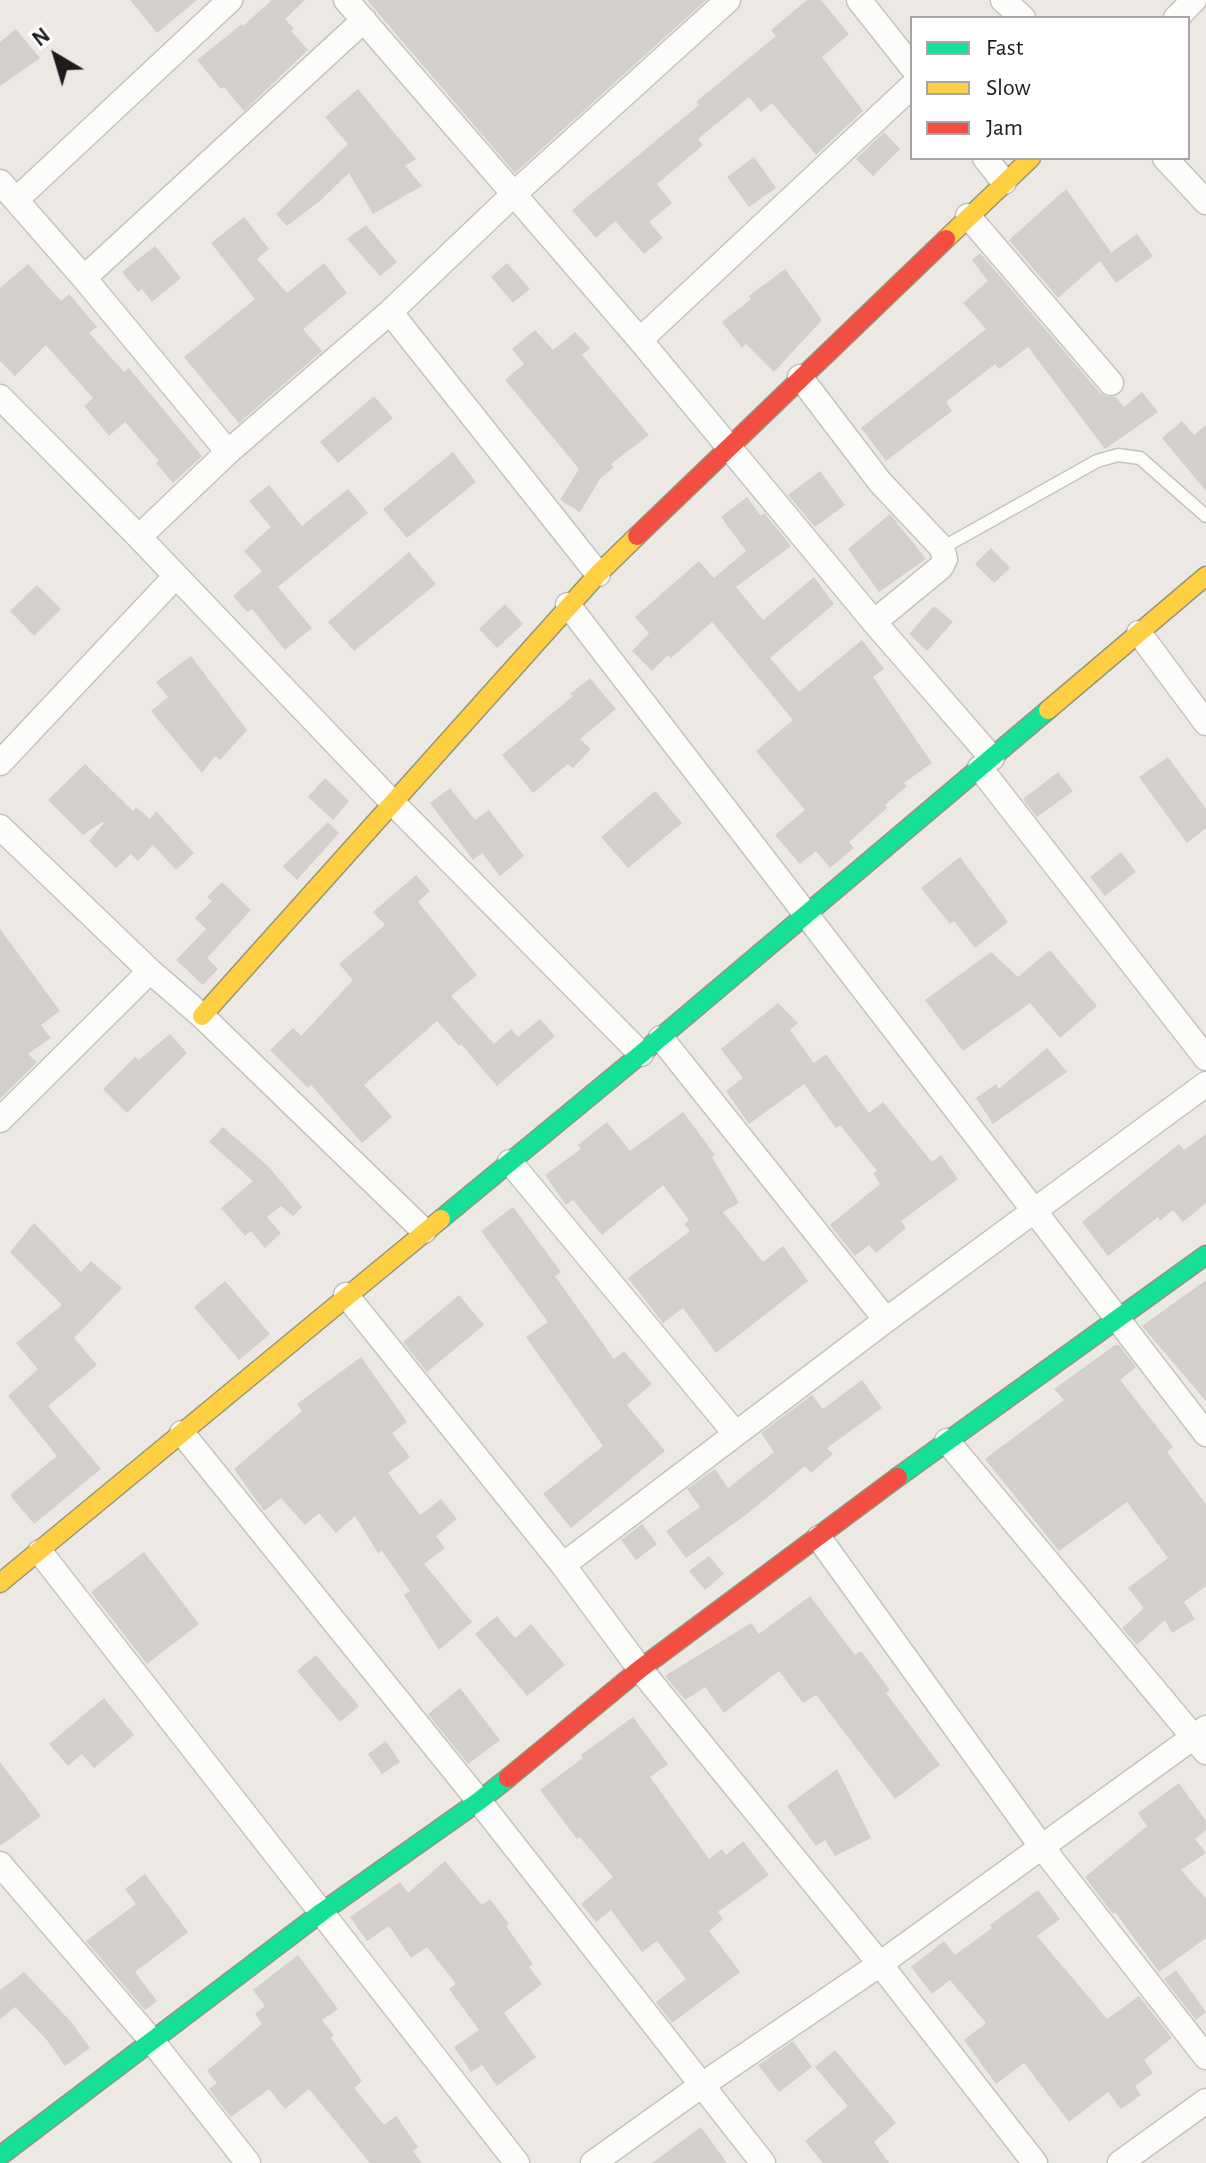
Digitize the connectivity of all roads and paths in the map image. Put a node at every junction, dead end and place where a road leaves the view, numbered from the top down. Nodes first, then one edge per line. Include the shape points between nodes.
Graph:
1 (230, 0) edge
2 (346, 0) edge
3 (728, 0) edge
4 (859, 0) edge
5 (1003, 0) edge
6 (1194, 0) edge
7 (1021, 16) edge
8 (1178, 16) edge
9 (364, 20) junction
10 (910, 64) edge
11 (910, 88) edge
12 (987, 160) edge
13 (1029, 160) edge
14 (1167, 160) edge
15 (1004, 182) junction
16 (8, 191) edge
17 (514, 194) junction
18 (1206, 202) edge
19 (968, 216) junction
20 (84, 278) junction
21 (390, 312) junction
22 (640, 340) junction
23 (800, 377) junction
24 (1111, 383) dead end
25 (0, 397) edge
26 (8, 424) edge
27 (728, 446) junction
28 (228, 452) junction
29 (1206, 516) edge
30 (139, 537) junction
31 (942, 548) junction
32 (598, 574) junction
33 (1206, 576) edge
34 (175, 577) junction
35 (568, 605) junction
36 (874, 622) junction
37 (1139, 633) junction
38 (1206, 723) edge
39 (0, 763) edge
40 (986, 763) junction
41 (392, 802) junction
42 (0, 827) edge
43 (807, 912) junction
44 (150, 971) junction
45 (202, 1016) junction
46 (661, 1038) junction
47 (641, 1054) junction
48 (1206, 1058) edge
49 (1206, 1084) edge
50 (0, 1120) edge
51 (510, 1162) junction
52 (1033, 1212) junction
53 (424, 1231) junction
54 (1206, 1255) edge
55 (346, 1295) junction
56 (1117, 1318) junction
57 (886, 1320) junction
58 (182, 1433) junction
59 (735, 1433) junction
60 (1206, 1434) edge
61 (947, 1441) junction
62 (819, 1538) junction
63 (40, 1552) junction
64 (563, 1565) junction
65 (0, 1583) edge
66 (640, 1669) junction
67 (1202, 1739) edge
68 (479, 1801) junction
69 (1041, 1846) junction
70 (0, 1864) edge
71 (322, 1912) junction
72 (880, 1964) junction
73 (152, 2041) junction
74 (1206, 2057) edge
75 (702, 2085) junction
76 (1206, 2101) edge
77 (0, 2156) edge
78 (248, 2163) edge
79 (517, 2163) edge
80 (593, 2163) edge
81 (763, 2163) edge
82 (1035, 2163) edge
83 (1120, 2163) edge

1 - 16 street
2 - 9 street
3 - 17 street
4 - 10 street
5 - 7 street
6 - 8 street
9 - 17 street
9 - 20 street
11 - 22 street
12 - 15 street
13 - 15 street
14 - 18 street
15 - 19 street
16 - 20 street
17 - 21 street
17 - 22 street
19 - 23 street
19 - 24 street
20 - 28 street
21 - 28 street
21 - 32 street
22 - 27 street
23 - 27 street
23 - 31 street via 880,482
25 - 26 street
26 - 30 street
27 - 32 street
27 - 36 street
28 - 30 street
29 - 31 lane via 1140,458 1118,455 1097,461
30 - 34 street
31 - 36 street via 941,567
32 - 35 street
33 - 37 street
34 - 39 street
34 - 41 street
35 - 41 street
35 - 43 street
36 - 40 street
37 - 38 street
37 - 40 street
40 - 43 street
40 - 48 street
41 - 45 street
41 - 47 street
42 - 44 street
43 - 46 street
43 - 52 street
44 - 45 street
44 - 50 street
45 - 53 street
46 - 47 street
46 - 57 street
47 - 51 street
49 - 52 street
51 - 53 street
51 - 59 street
52 - 56 street
52 - 57 street
53 - 55 street
54 - 56 street
55 - 58 street
55 - 64 street
56 - 60 street
56 - 61 street
57 - 59 street
58 - 63 street
58 - 68 street
59 - 64 street
61 - 62 street
61 - 67 street
62 - 66 street
62 - 69 street
63 - 65 street
63 - 71 street
64 - 66 street
66 - 68 street
66 - 72 street
67 - 69 street
68 - 71 street
68 - 75 street
69 - 72 street
69 - 74 street
70 - 73 street
71 - 73 street
71 - 79 street
72 - 75 street
72 - 82 street
73 - 77 street
73 - 78 street
75 - 80 street
75 - 81 street
76 - 83 street

